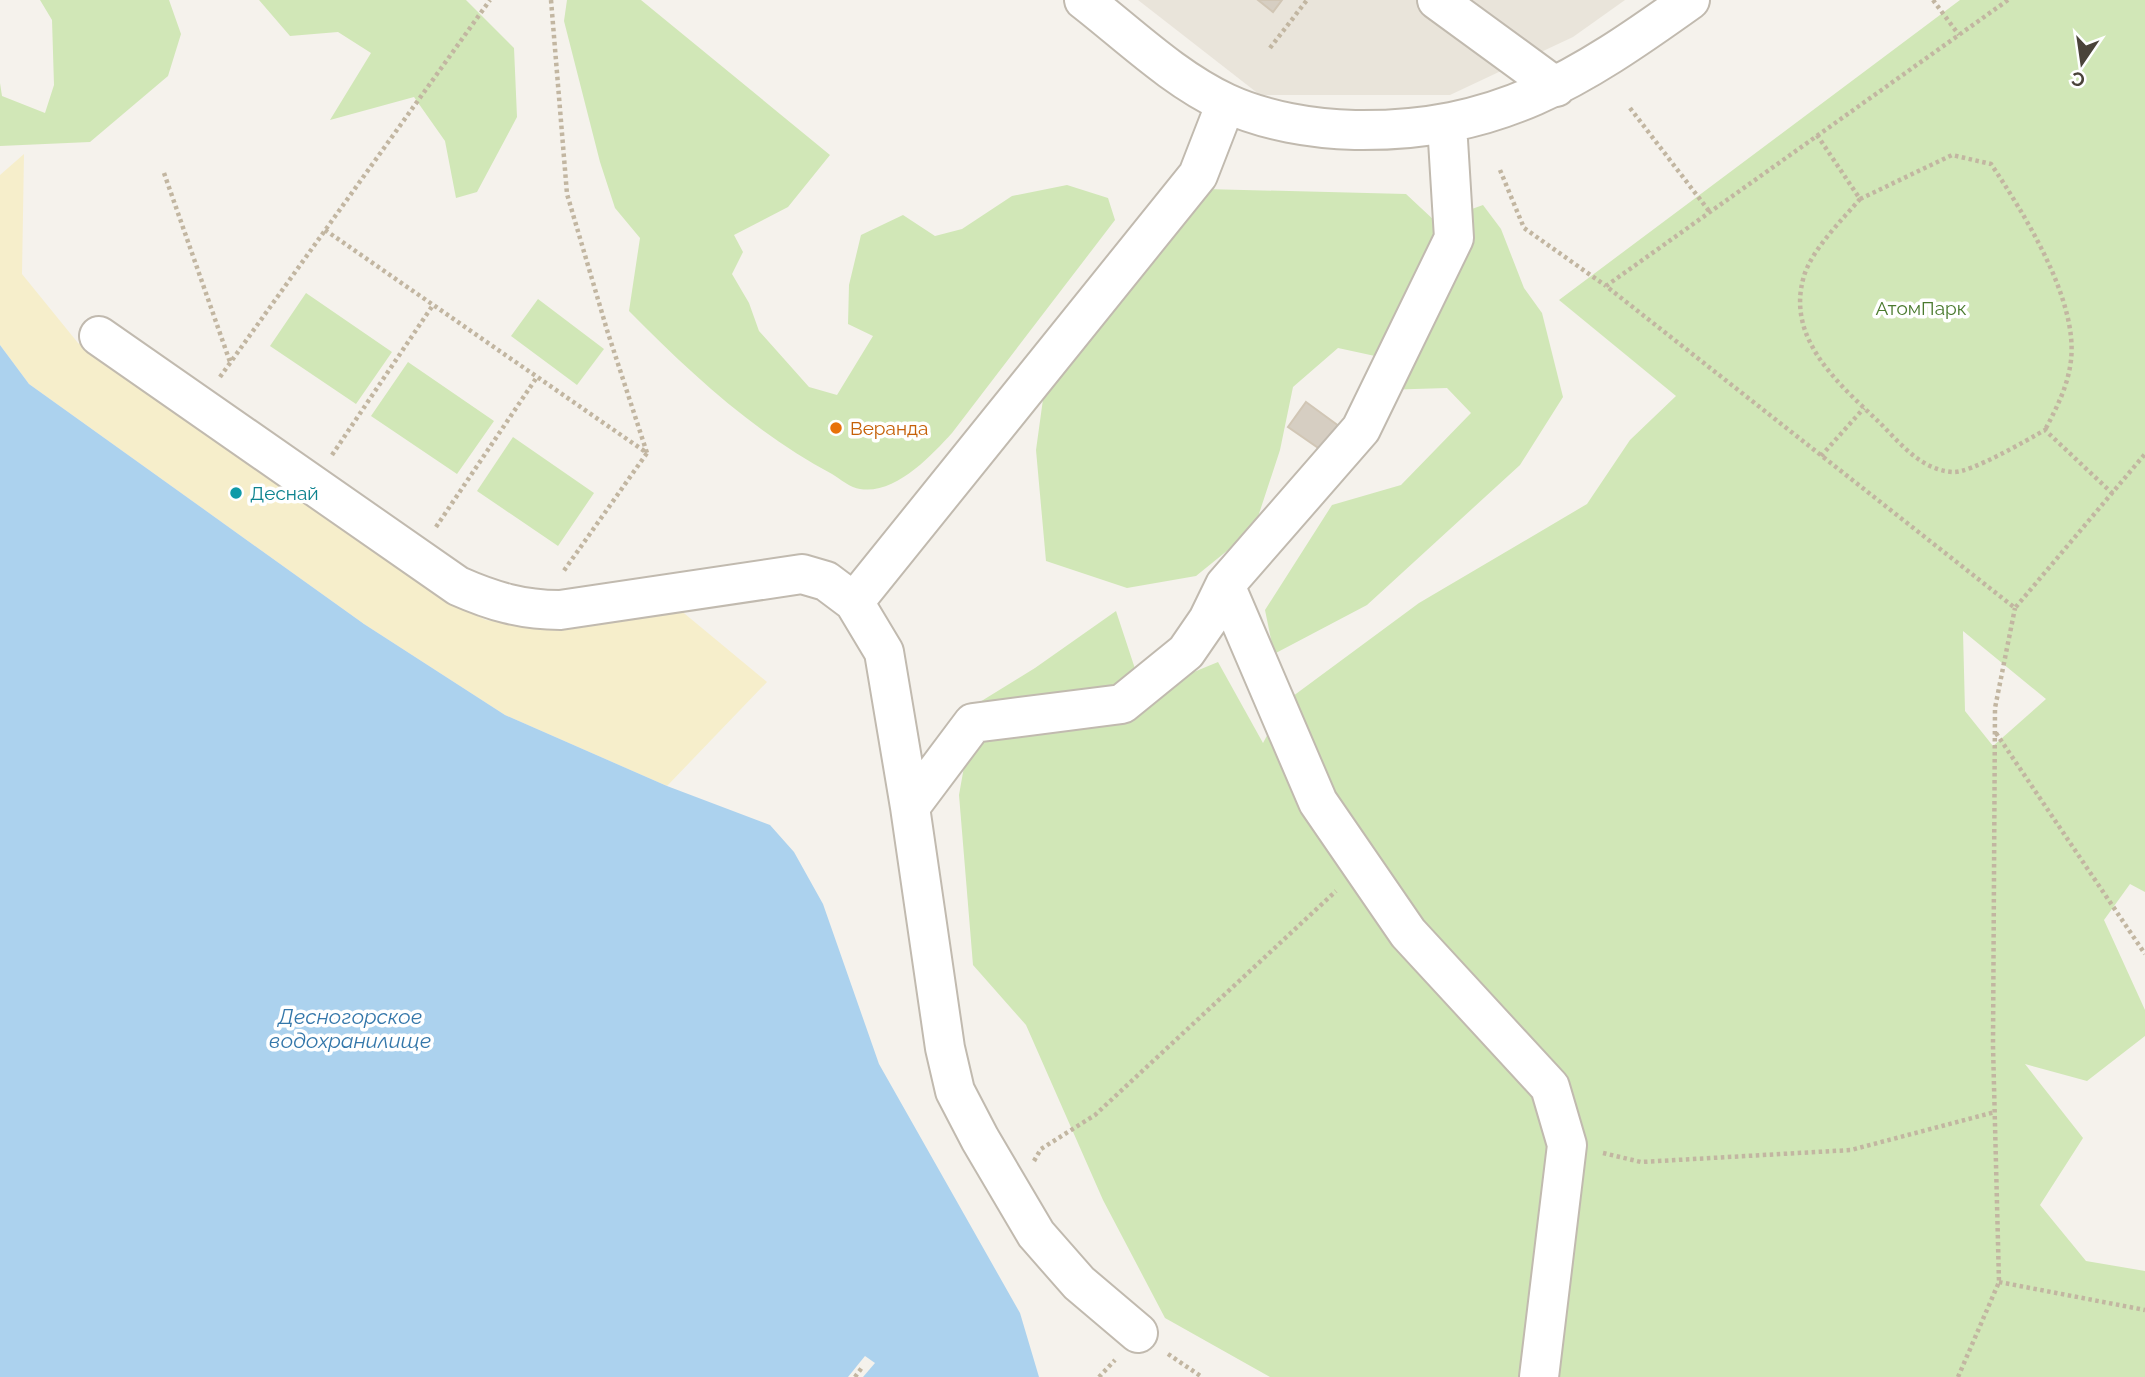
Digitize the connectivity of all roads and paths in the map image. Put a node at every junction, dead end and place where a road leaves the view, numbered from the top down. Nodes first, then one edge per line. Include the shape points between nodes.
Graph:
1 (490, 0) edge
2 (551, 0) edge
3 (1084, 0) edge
4 (1307, 0) edge
5 (1437, 0) edge
6 (1690, 0) edge
7 (1933, 0) edge
8 (2008, 0) edge
9 (1959, 35) junction
10 (1270, 48) dead end
11 (1556, 87) junction
12 (1226, 103) junction
13 (1630, 108) dead end
14 (1447, 124) junction
15 (1816, 135) junction
16 (1500, 170) dead end
17 (164, 173) dead end
18 (1860, 199) junction
19 (1709, 211) junction
20 (325, 230) junction
21 (1606, 286) junction
22 (433, 305) junction
23 (99, 336) dead end
24 (230, 362) junction
25 (537, 377) junction
26 (199, 406) junction
27 (1864, 408) junction
28 (2045, 430) junction
29 (647, 453) junction
30 (2145, 454) edge
31 (1821, 456) junction
32 (312, 485) junction
33 (2113, 494) junction
34 (415, 557) junction
35 (1225, 585) junction
36 (854, 602) junction
37 (2015, 608) junction
38 (536, 610) junction
39 (1995, 733) junction
40 (910, 807) junction
41 (1363, 866) junction
42 (2145, 954) edge
43 (1995, 1112) junction
44 (1567, 1145) junction
45 (1014, 1196) junction
46 (1998, 1282) junction
47 (2145, 1310) edge
48 (1126, 1347) joint
49 (863, 1366) dead end
50 (855, 1377) edge
51 (1098, 1377) edge
52 (1539, 1377) edge
53 (1958, 1377) edge

1 - 20 path
2 - 29 path via 567,194
3 - 12 street via 1181,76
4 - 10 path
5 - 11 street
6 - 11 street
7 - 9 path
8 - 9 path
9 - 15 path
11 - 14 street via 1504,110
12 - 14 street via 1279,121 1334,129 1392,130
12 - 36 street via 1198,175
13 - 19 path
14 - 35 street via 1454,238 1361,429
15 - 18 path
15 - 19 path
16 - 21 path via 1524,228
17 - 24 path
18 - 27 path via 1827,237 1804,275 1800,321 1818,360
18 - 28 path via 1952,155 1991,164 2028,219 2064,303 2071,358 2062,397
19 - 21 path
20 - 22 path
20 - 24 path
21 - 31 path
22 - 25 path
22 - 32 path
23 - 26 street
24 - 26 path
25 - 29 path
25 - 34 path
26 - 32 street
27 - 28 path via 1924,465 1955,472 2011,450
27 - 31 path
28 - 33 path
29 - 38 path
30 - 33 path
31 - 37 path
32 - 34 street
33 - 37 path
34 - 38 street via 458,586 500,604
35 - 40 street via 1186,652 1122,704 973,723
35 - 41 street via 1318,802
36 - 38 street via 826,581 802,574
36 - 40 street via 884,652
37 - 39 path
39 - 42 path
39 - 43 path
40 - 45 street via 945,1048 956,1091
41 - 44 street via 1408,933 1550,1087
41 - 45 path via 1095,1115 1041,1149
43 - 44 path via 1851,1150 1641,1162
43 - 46 path
44 - 52 street
45 - 48 street via 1036,1234
46 - 47 path
46 - 53 path
48 - 51 path
49 - 50 path

